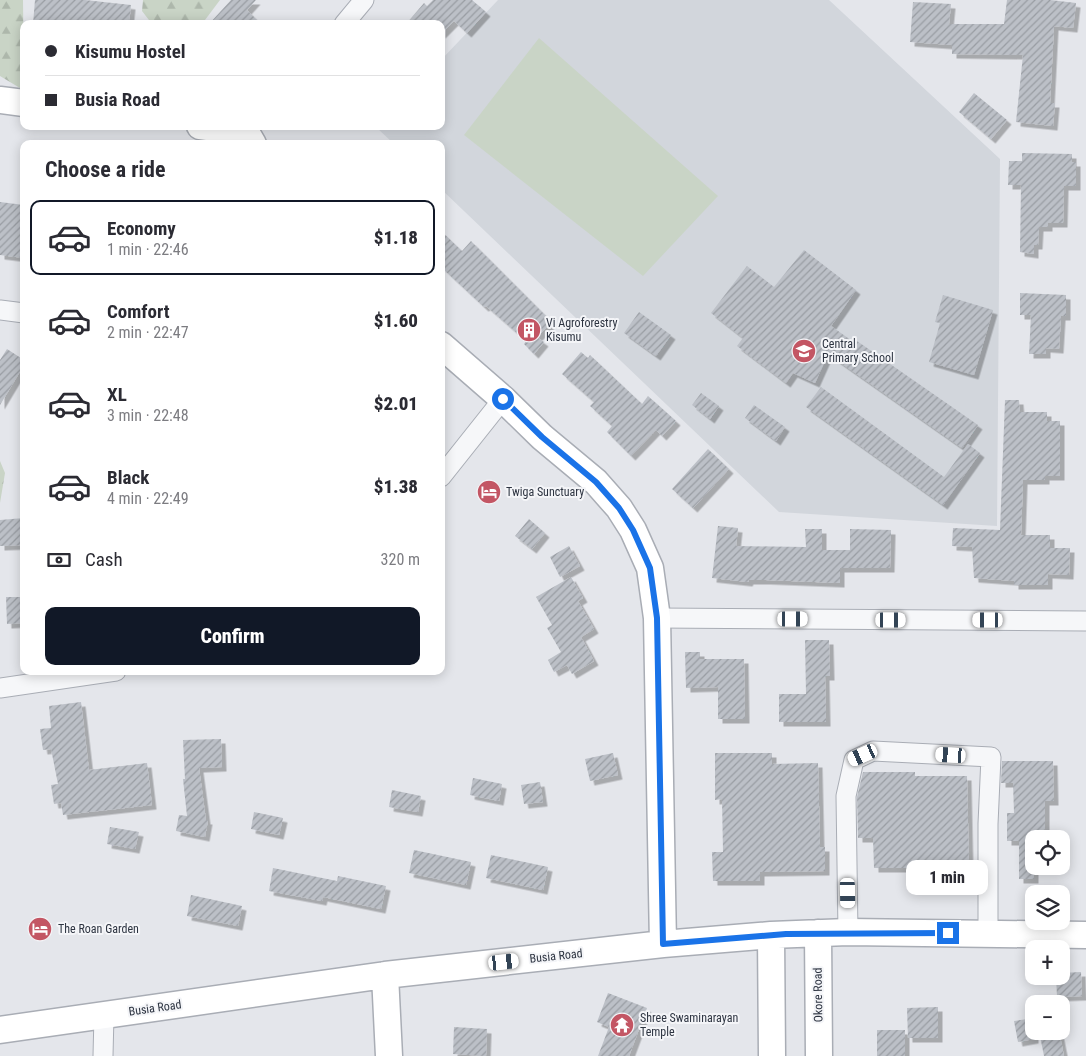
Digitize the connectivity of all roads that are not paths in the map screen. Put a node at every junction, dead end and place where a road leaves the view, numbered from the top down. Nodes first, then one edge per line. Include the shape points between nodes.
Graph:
1 (364, 0) edge
2 (347, 20) edge
3 (0, 100) edge
4 (20, 102) edge
5 (226, 130) edge
6 (253, 134) edge
7 (0, 310) edge
8 (20, 312) edge
9 (445, 348) edge
10 (503, 399) junction
11 (445, 472) edge
12 (657, 618) junction
13 (1086, 621) edge
14 (89, 675) edge
15 (0, 688) edge
16 (848, 932) junction
17 (818, 933) junction
18 (988, 934) junction
19 (771, 935) junction
20 (1086, 936) edge
21 (663, 944) junction
22 (385, 975) junction
23 (104, 1015) junction
24 (0, 1030) edge
25 (103, 1056) edge
26 (389, 1056) edge
27 (772, 1056) edge
28 (820, 1056) edge

1 - 2 street
3 - 4 main road
5 - 6 main road
7 - 8 street
9 - 10 main road
10 - 11 street
10 - 12 main road via 596,482 619,508 650,568
12 - 13 street
12 - 21 main road
14 - 15 street
16 - 17 main road, Busia Road
16 - 18 main road, Busia Road
16 - 18 street via 846,796 854,760 873,751 990,756
17 - 19 main road, Busia Road
17 - 28 main road, Okore Road
18 - 20 main road, Busia Road
19 - 21 main road, Busia Road
19 - 27 main road
21 - 22 main road, Busia Road
22 - 23 main road, Busia Road
22 - 26 main road
23 - 24 main road, Busia Road
23 - 25 street

